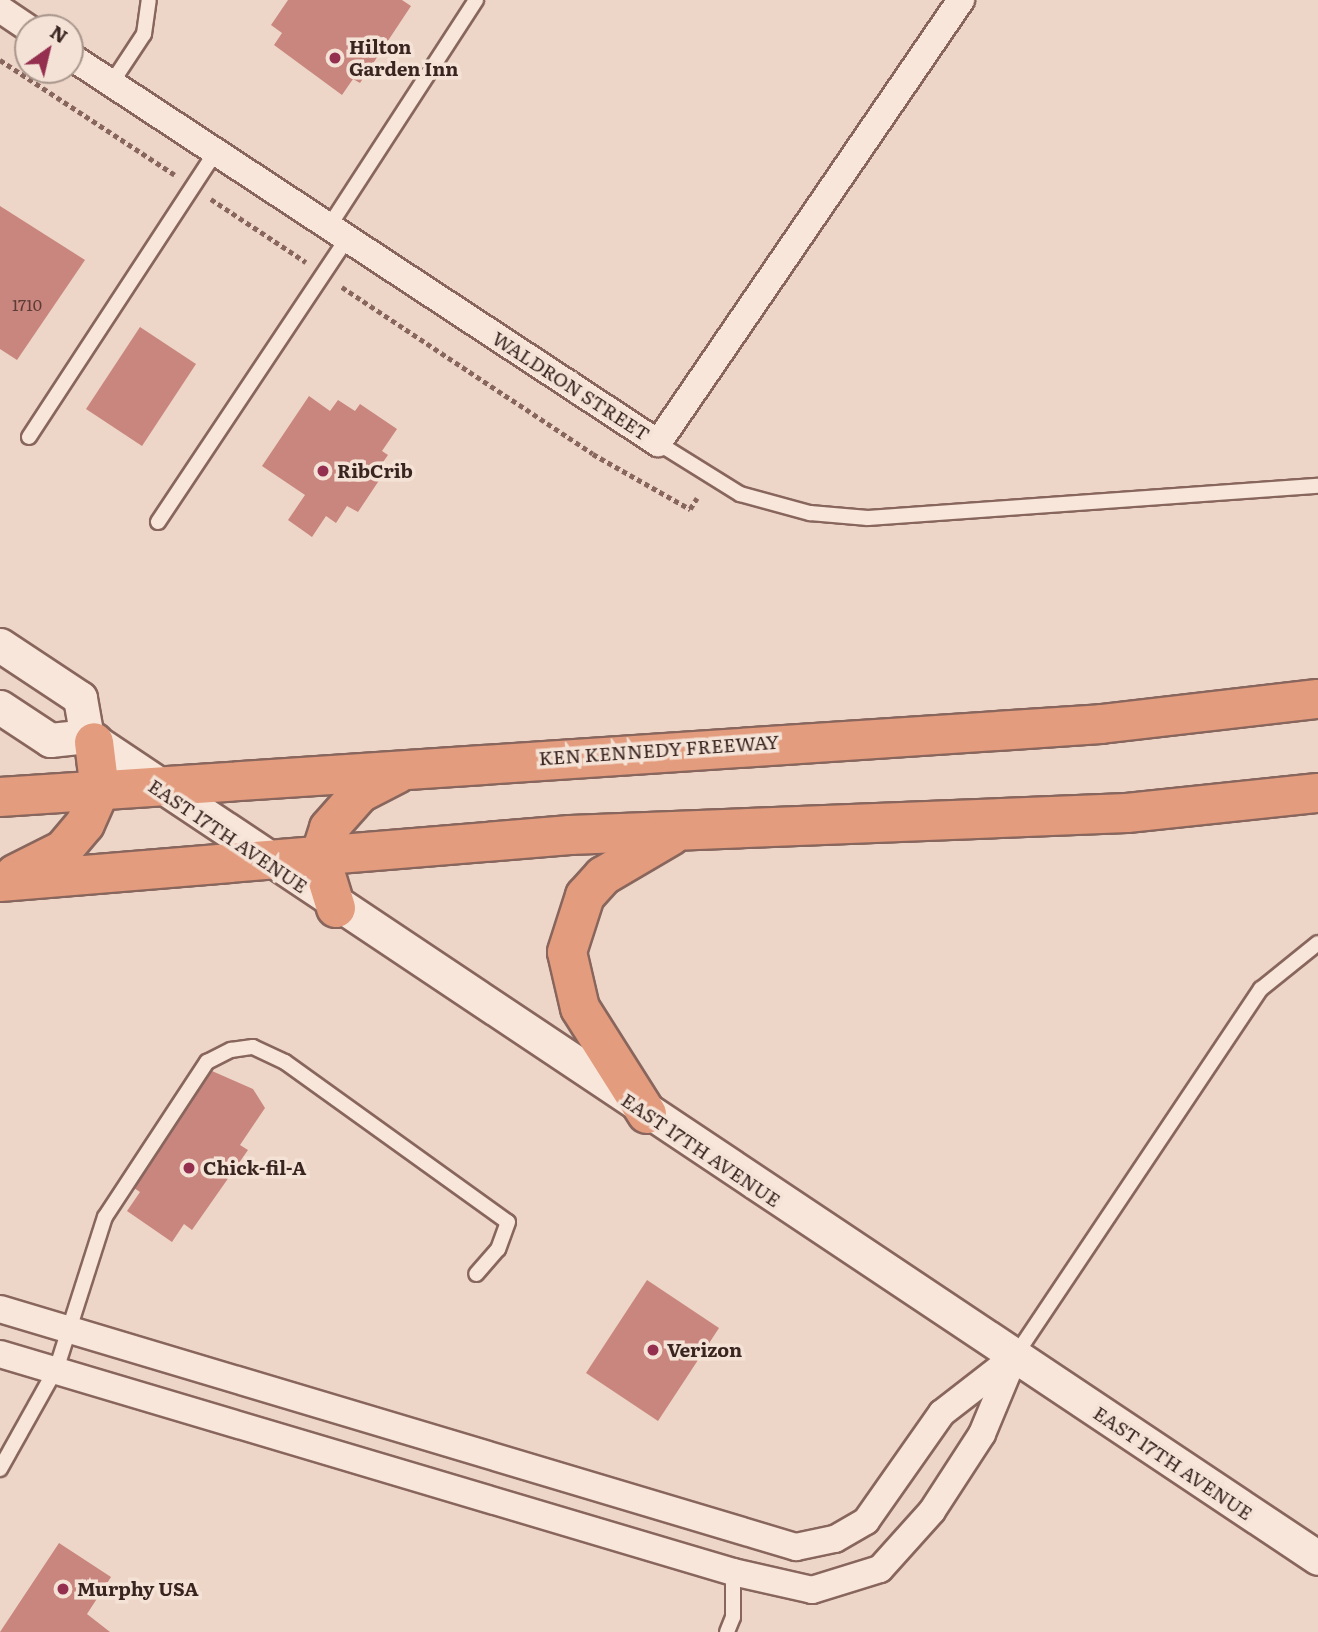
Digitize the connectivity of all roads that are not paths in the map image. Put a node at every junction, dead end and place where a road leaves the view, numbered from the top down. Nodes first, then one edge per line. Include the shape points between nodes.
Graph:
1 (148, 0) edge
2 (476, 0) edge
3 (961, 0) edge
4 (84, 66) edge
5 (111, 84) junction
6 (215, 153) junction
7 (337, 234) junction
8 (29, 437) dead end
9 (658, 443) junction
10 (1318, 486) edge
11 (158, 522) dead end
12 (0, 645) edge
13 (1318, 699) edge
14 (0, 707) edge
15 (90, 739) junction
16 (412, 768) junction
17 (153, 787) junction
18 (100, 791) junction
19 (1318, 793) edge
20 (0, 797) edge
21 (677, 832) junction
22 (320, 856) junction
23 (265, 861) junction
24 (0, 880) edge
25 (336, 908) junction
26 (1318, 943) edge
27 (647, 1114) junction
28 (477, 1274) dead end
29 (0, 1308) edge
30 (72, 1326) junction
31 (0, 1354) edge
32 (1014, 1357) junction
33 (57, 1367) junction
34 (0, 1469) edge
35 (1318, 1559) edge
36 (733, 1572) junction
37 (727, 1632) edge

1 - 5 lane via 144,34
2 - 7 lane
3 - 9 street, WALDRON STREET
4 - 5 street, WALDRON STREET
5 - 6 street, WALDRON STREET
6 - 7 street, WALDRON STREET
6 - 8 lane
7 - 9 street, WALDRON STREET
7 - 11 lane via 323,274
9 - 10 lane via 740,494 810,513 868,518
12 - 15 street via 80,698
13 - 16 highway, KEN KENNEDY FREEWAY via 1101,724
14 - 15 street via 50,740
15 - 17 street, EAST 17TH AVENUE
15 - 18 highway
16 - 17 highway, KEN KENNEDY FREEWAY
16 - 22 highway via 382,779 341,810
17 - 18 highway, KEN KENNEDY FREEWAY
17 - 23 street, EAST 17TH AVENUE
18 - 20 highway, KEN KENNEDY FREEWAY
18 - 24 highway via 63,850
19 - 21 highway via 1127,813
21 - 22 highway
21 - 27 highway via 603,876 576,911 567,951 580,1009
22 - 23 highway
22 - 25 highway
23 - 24 highway
23 - 25 street, EAST 17TH AVENUE
25 - 27 street, EAST 17TH AVENUE
26 - 32 lane via 1261,989
27 - 32 street, EAST 17TH AVENUE
28 - 30 lane via 498,1249 508,1222 285,1062 253,1047 207,1062 105,1217
29 - 30 street
30 - 32 street via 796,1546 835,1539 866,1521 942,1413
30 - 33 lane
31 - 33 street
32 - 35 street, EAST 17TH AVENUE
32 - 36 street via 982,1434 932,1511 880,1569 812,1590
33 - 34 lane
33 - 36 street
36 - 37 lane via 733,1618

